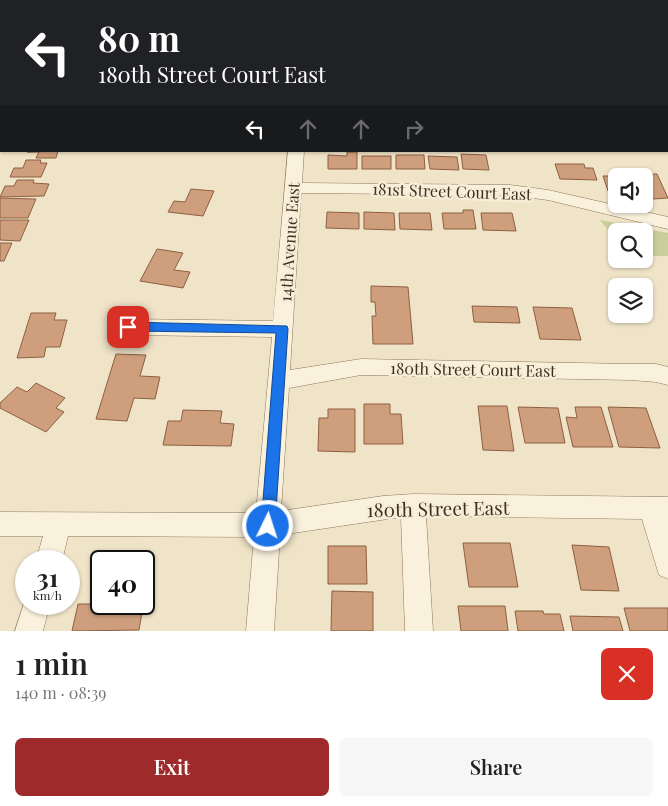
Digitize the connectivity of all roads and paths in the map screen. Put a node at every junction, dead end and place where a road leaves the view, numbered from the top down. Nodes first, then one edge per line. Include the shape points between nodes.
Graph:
1 (296, 152) edge
2 (293, 188) junction
3 (668, 223) edge
4 (128, 327) dead end
5 (282, 329) junction
6 (668, 376) edge
7 (278, 381) junction
8 (413, 505) junction
9 (659, 508) edge
10 (0, 524) edge
11 (59, 524) junction
12 (268, 526) junction
13 (52, 550) edge
14 (668, 566) edge
15 (34, 615) edge
16 (29, 631) edge
17 (260, 631) edge
18 (419, 631) edge

1 - 2 street, 14th Avenue East
2 - 3 street, 181st Street Court East via 510,190 548,195
2 - 5 street, 14th Avenue East
4 - 5 street
5 - 7 street, 14th Avenue East
6 - 7 street, 180th Street Court East via 631,372 361,367
7 - 12 street, 14th Avenue East
8 - 9 street, 180th Street East
8 - 12 street, 180th Street East via 382,506
8 - 18 street
9 - 14 street
10 - 11 street, 180th Street East
11 - 12 street, 180th Street East
11 - 13 street
12 - 17 street, 14th Avenue East
15 - 16 street

